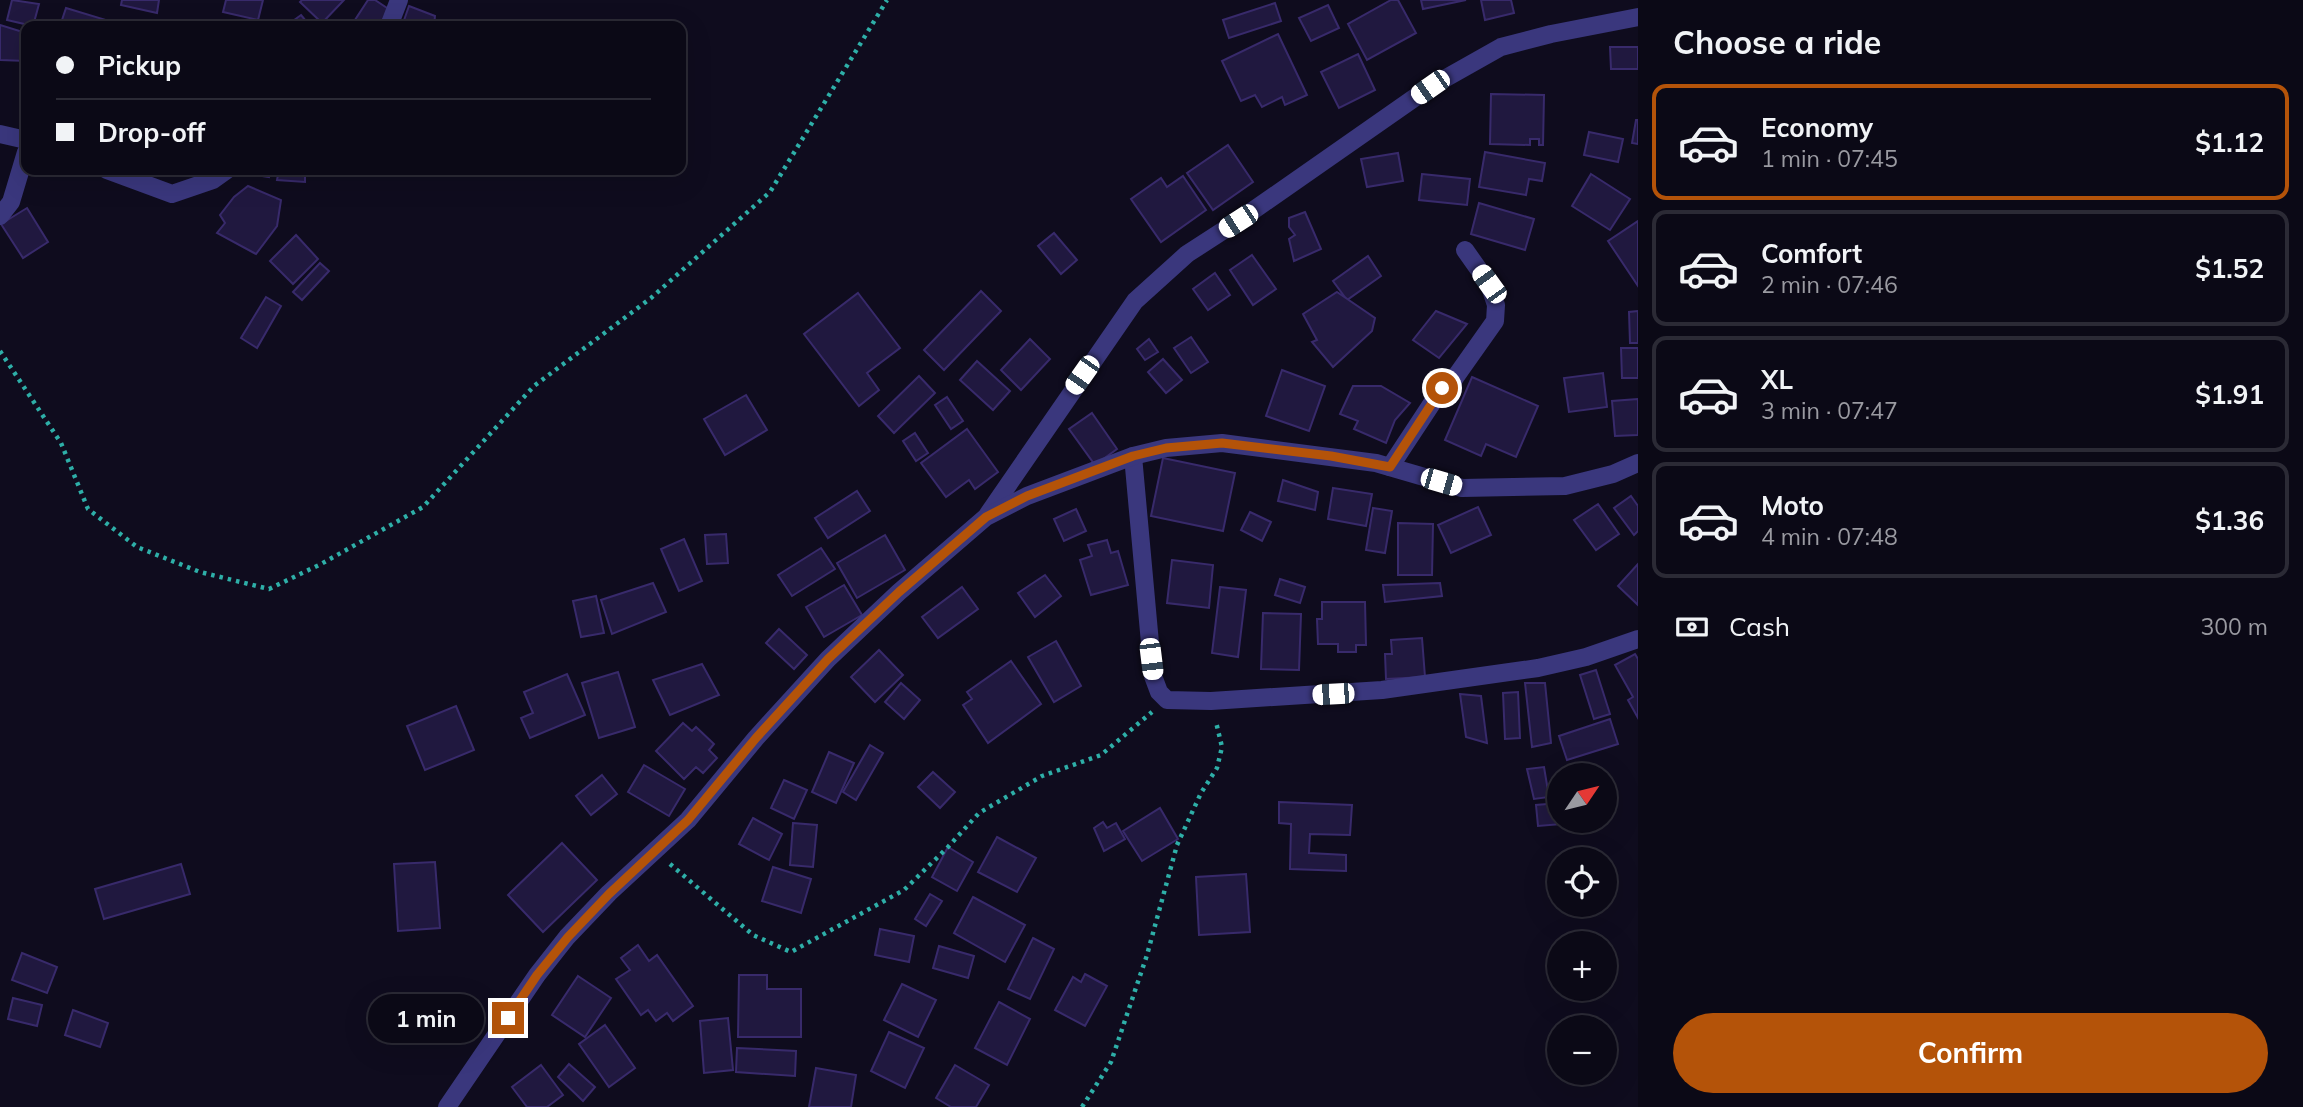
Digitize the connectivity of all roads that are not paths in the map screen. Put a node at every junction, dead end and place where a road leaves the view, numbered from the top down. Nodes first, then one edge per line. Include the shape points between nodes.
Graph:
1 (398, 0) edge
2 (1638, 17) edge
3 (391, 21) edge
4 (0, 134) edge
5 (21, 139) edge
6 (21, 169) edge
7 (121, 175) edge
8 (220, 175) edge
9 (0, 216) edge
10 (1465, 250) dead end
11 (1133, 456) junction
12 (1638, 463) edge
13 (1390, 467) junction
14 (986, 517) junction
15 (1638, 639) edge
16 (447, 1107) edge

1 - 3 street
2 - 14 street via 1501,47 1430,87 1187,254 1135,301
4 - 5 street
6 - 9 street via 11,202
7 - 8 street via 172,194
10 - 13 street via 1489,284 1496,305 1495,321 1454,379 1442,388
11 - 13 street via 1222,443
11 - 14 street via 1027,496
11 - 15 street via 1153,676 1167,700 1382,690 1538,668
12 - 13 street via 1565,486 1521,489 1462,488
14 - 16 street via 828,659 688,820 560,946

